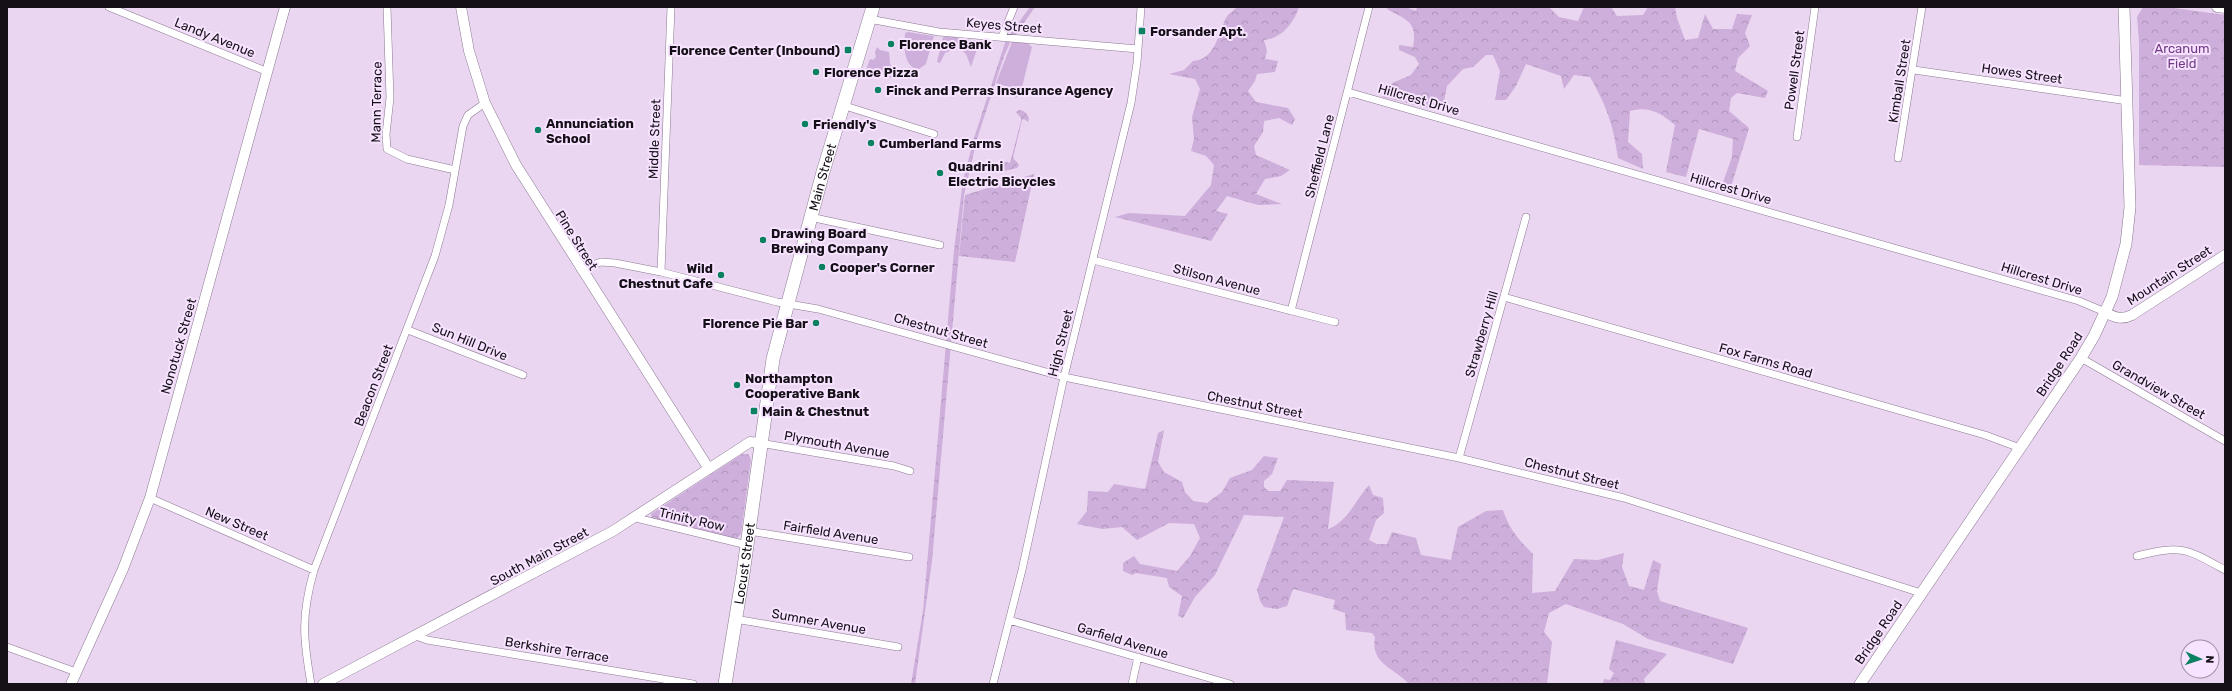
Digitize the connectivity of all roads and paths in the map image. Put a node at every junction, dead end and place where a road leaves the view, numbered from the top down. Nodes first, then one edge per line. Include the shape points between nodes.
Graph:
1 (108, 7) edge
2 (285, 7) edge
3 (387, 7) edge
4 (461, 7) edge
5 (672, 7) edge
6 (1014, 7) edge
7 (1141, 7) edge
8 (1369, 7) edge
9 (1815, 7) edge
10 (1922, 7) edge
11 (2124, 7) edge
12 (2217, 7) edge
13 (2225, 8) edge
14 (871, 13) edge
15 (1002, 37) junction
16 (1138, 49) junction
17 (1914, 70) junction
18 (268, 72) junction
19 (1348, 92) junction
20 (2128, 101) junction
21 (485, 103) junction
22 (842, 105) junction
23 (934, 134) dead end
24 (1797, 137) dead end
25 (1898, 158) dead end
26 (455, 170) junction
27 (810, 216) junction
28 (1526, 217) dead end
29 (940, 245) dead end
30 (2225, 255) edge
31 (1093, 260) junction
32 (580, 269) junction
33 (661, 272) junction
34 (1504, 297) junction
35 (786, 303) junction
36 (1291, 310) junction
37 (2106, 312) junction
38 (1335, 322) dead end
39 (408, 330) junction
40 (2081, 358) junction
41 (523, 375) dead end
42 (1064, 377) junction
43 (2225, 441) edge
44 (760, 443) junction
45 (2020, 448) junction
46 (1459, 458) junction
47 (709, 469) junction
48 (910, 471) dead end
49 (150, 498) junction
50 (632, 517) junction
51 (749, 531) junction
52 (747, 545) junction
53 (2136, 556) dead end
54 (909, 557) dead end
55 (314, 570) junction
56 (2225, 570) edge
57 (1921, 593) junction
58 (736, 619) junction
59 (1009, 620) junction
60 (416, 636) junction
61 (7, 647) edge
62 (898, 647) dead end
63 (1138, 657) junction
64 (76, 672) junction
65 (71, 684) edge
66 (311, 684) edge
67 (323, 684) edge
68 (693, 684) edge
69 (725, 684) edge
70 (993, 684) edge
71 (1132, 684) edge
72 (1230, 684) edge
73 (1860, 684) edge

1 - 18 street, Landy Avenue
2 - 18 main road, Nonotuck Street
3 - 26 street, Mann Terrace via 390,98 387,149 406,159
4 - 21 main road, Pine Street via 469,51
5 - 33 street, Middle Street
6 - 15 street
7 - 16 street, High Street
8 - 19 street, Sheffield Lane
9 - 24 street, Powell Street
10 - 17 street, Kimball Street
11 - 20 main road, Bridge Road
12 - 13 main road
14 - 15 street, Keyes Street via 928,30
14 - 22 highway, Main Street
15 - 16 street, Keyes Street
16 - 31 street, High Street via 1131,103
17 - 20 street, Howes Street
17 - 25 street, Kimball Street
18 - 49 main road, Nonotuck Street
19 - 36 street, Sheffield Lane
19 - 37 street, Hillcrest Drive via 2064,297
20 - 37 main road, Bridge Road via 2128,230 2120,271
21 - 26 street, Beacon Street via 468,115 463,126
21 - 32 main road, Pine Street via 516,165
22 - 23 street
22 - 27 highway, Main Street
26 - 39 street, Beacon Street via 435,256
27 - 29 street
27 - 35 highway, Main Street
28 - 34 street, Strawberry Hill
30 - 37 main road, Mountain Street via 2132,315 2115,318
31 - 36 street, Stilson Avenue
31 - 42 street, High Street
32 - 33 street, Chestnut Street via 605,262
32 - 47 main road, Pine Street
33 - 35 street, Chestnut Street
34 - 45 street, Fox Farms Road via 1986,435
34 - 46 street, Strawberry Hill
35 - 42 street, Chestnut Street via 824,311
35 - 44 highway, Main Street via 771,368
36 - 38 street, Stilson Avenue
37 - 40 main road, Bridge Road
39 - 41 street, Sun Hill Drive
39 - 55 street, Beacon Street
40 - 43 street, Grandview Street
40 - 45 main road, Bridge Road
42 - 46 street, Chestnut Street
42 - 59 street, High Street
44 - 47 main road, South Main Street via 750,442
44 - 48 street, Plymouth Avenue
44 - 51 highway, Locust Street
45 - 57 main road, Bridge Road
46 - 57 street, Chestnut Street via 1639,502
47 - 50 main road, South Main Street
49 - 55 street, New Street
49 - 64 main road, Nonotuck Street via 123,569
50 - 52 street, Trinity Row
50 - 60 main road, South Main Street via 593,542
51 - 52 highway, Locust Street
51 - 54 street, Fairfield Avenue
52 - 58 highway, Locust Street
53 - 56 street via 2162,550 2189,551
55 - 66 street, Beacon Street via 304,617 304,642
57 - 73 main road, Bridge Road
58 - 62 street, Sumner Avenue
58 - 69 highway, Locust Street
59 - 63 street, Garfield Avenue
59 - 70 street, High Street
60 - 67 main road, South Main Street
60 - 68 street, Berkshire Terrace via 427,640
61 - 64 street
63 - 71 street
63 - 72 street, Garfield Avenue
64 - 65 main road, Nonotuck Street

